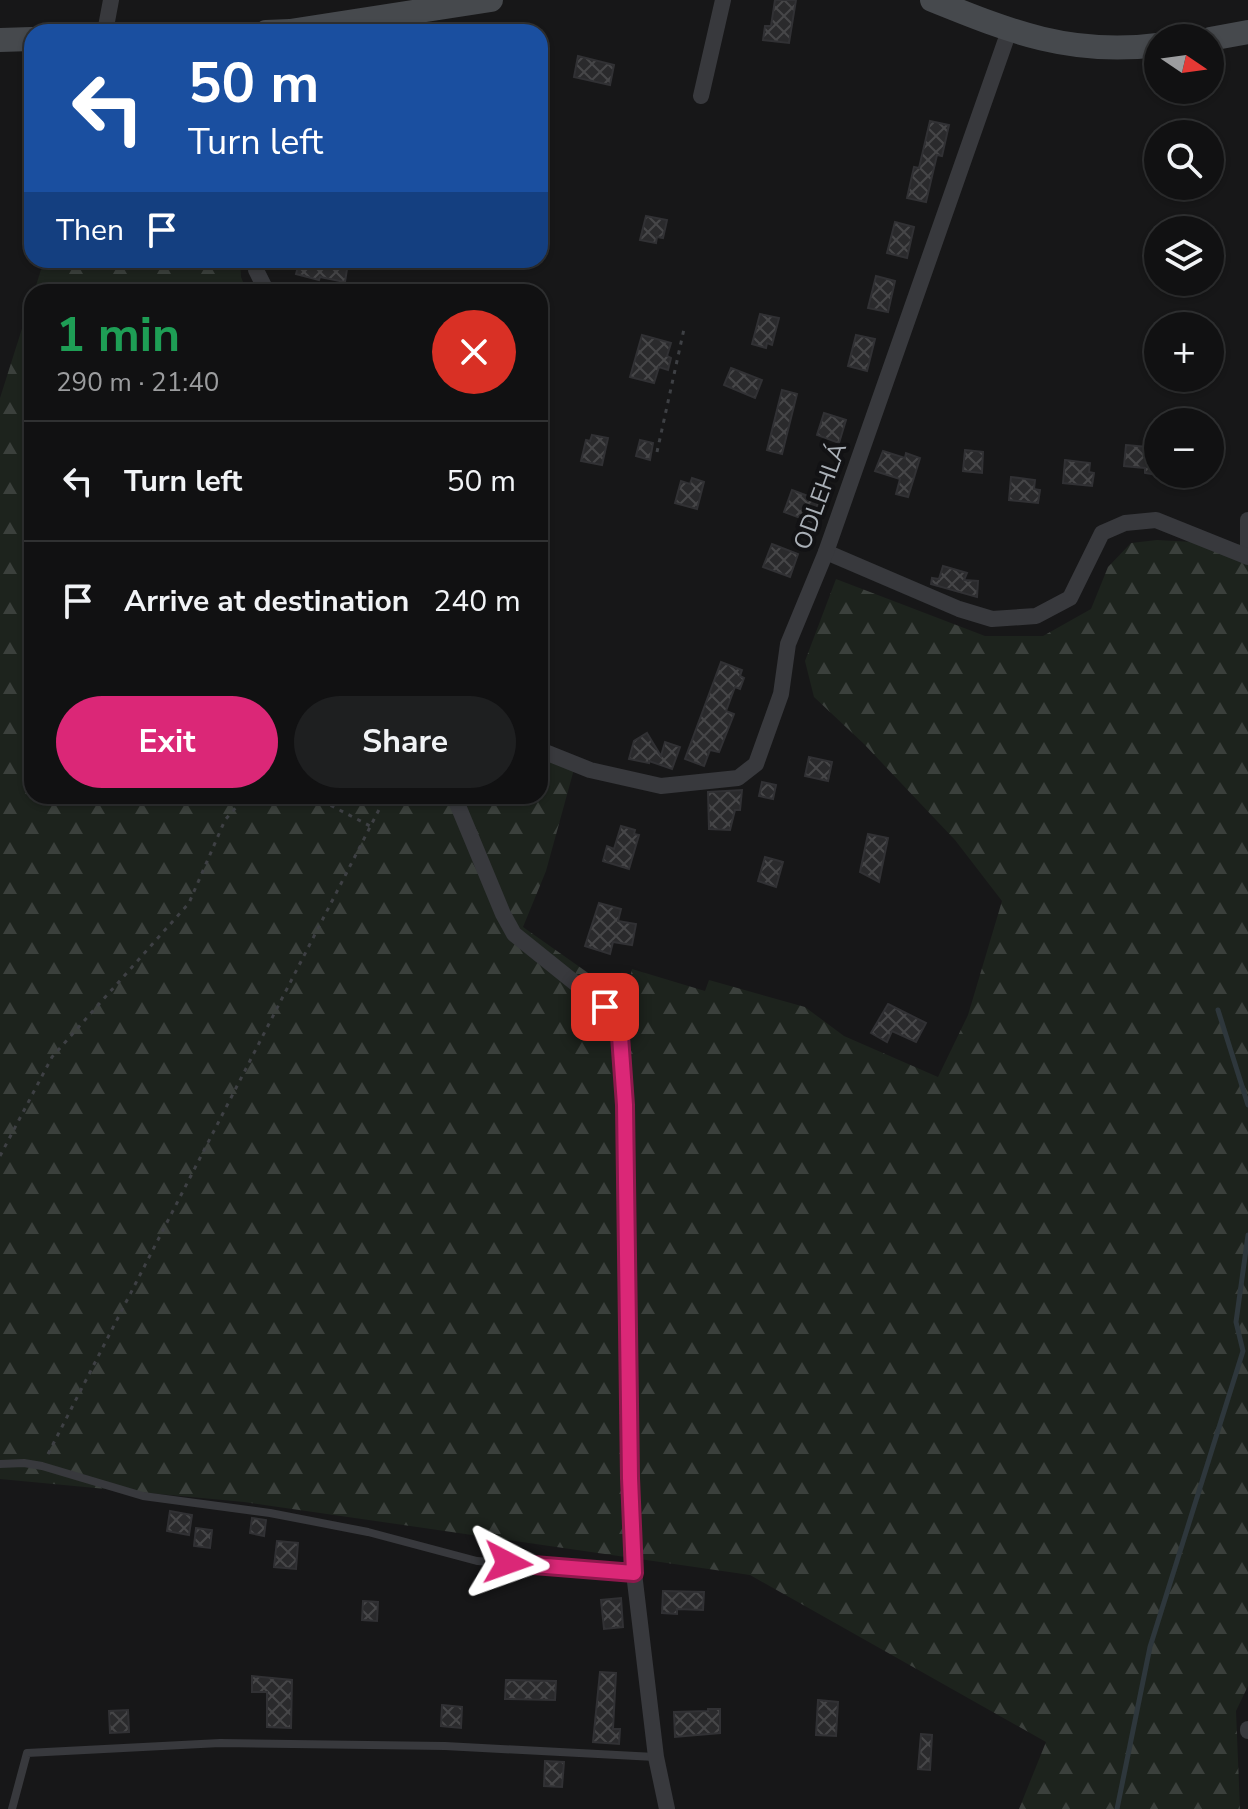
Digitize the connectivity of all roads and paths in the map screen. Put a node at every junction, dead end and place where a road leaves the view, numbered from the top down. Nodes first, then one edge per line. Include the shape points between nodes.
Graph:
1 (111, 0) edge
2 (491, 0) edge
3 (723, 0) edge
4 (932, 0) edge
5 (400, 7) edge
6 (106, 24) edge
7 (325, 24) edge
8 (1009, 31) junction
9 (1248, 32) edge
10 (1224, 36) edge
11 (24, 39) edge
12 (0, 40) edge
13 (1144, 47) edge
14 (701, 96) dead end
15 (684, 329) dead end
16 (657, 452) dead end
17 (1248, 520) edge
18 (826, 552) junction
19 (1247, 556) edge
20 (548, 753) edge
21 (239, 804) edge
22 (328, 804) edge
23 (382, 804) edge
24 (457, 804) edge
25 (371, 827) junction
26 (0, 1156) edge
27 (0, 1464) edge
28 (42, 1466) junction
29 (634, 1573) junction
30 (656, 1757) junction
31 (12, 1809) edge
32 (667, 1809) edge

1 - 6 street
2 - 5 main road
3 - 14 street
4 - 8 main road
5 - 7 main road
8 - 13 main road via 1065,45
8 - 18 street, ODLEHLÁ
9 - 10 main road
11 - 12 main road
15 - 16 path
17 - 19 street
18 - 19 street via 992,619 1036,616 1070,598 1102,533 1125,523 1156,520
18 - 20 street, ODLEHLÁ via 788,644 781,694 756,764 738,778 661,786 590,770
21 - 26 path via 225,820 189,903 52,1057
22 - 25 path
23 - 25 path
24 - 29 street via 514,934 605,1007 620,1036
25 - 28 path
27 - 28 lane
28 - 29 lane via 143,1496 368,1532 477,1561
29 - 30 street
30 - 31 lane via 445,1746 220,1743 27,1753
30 - 32 street

